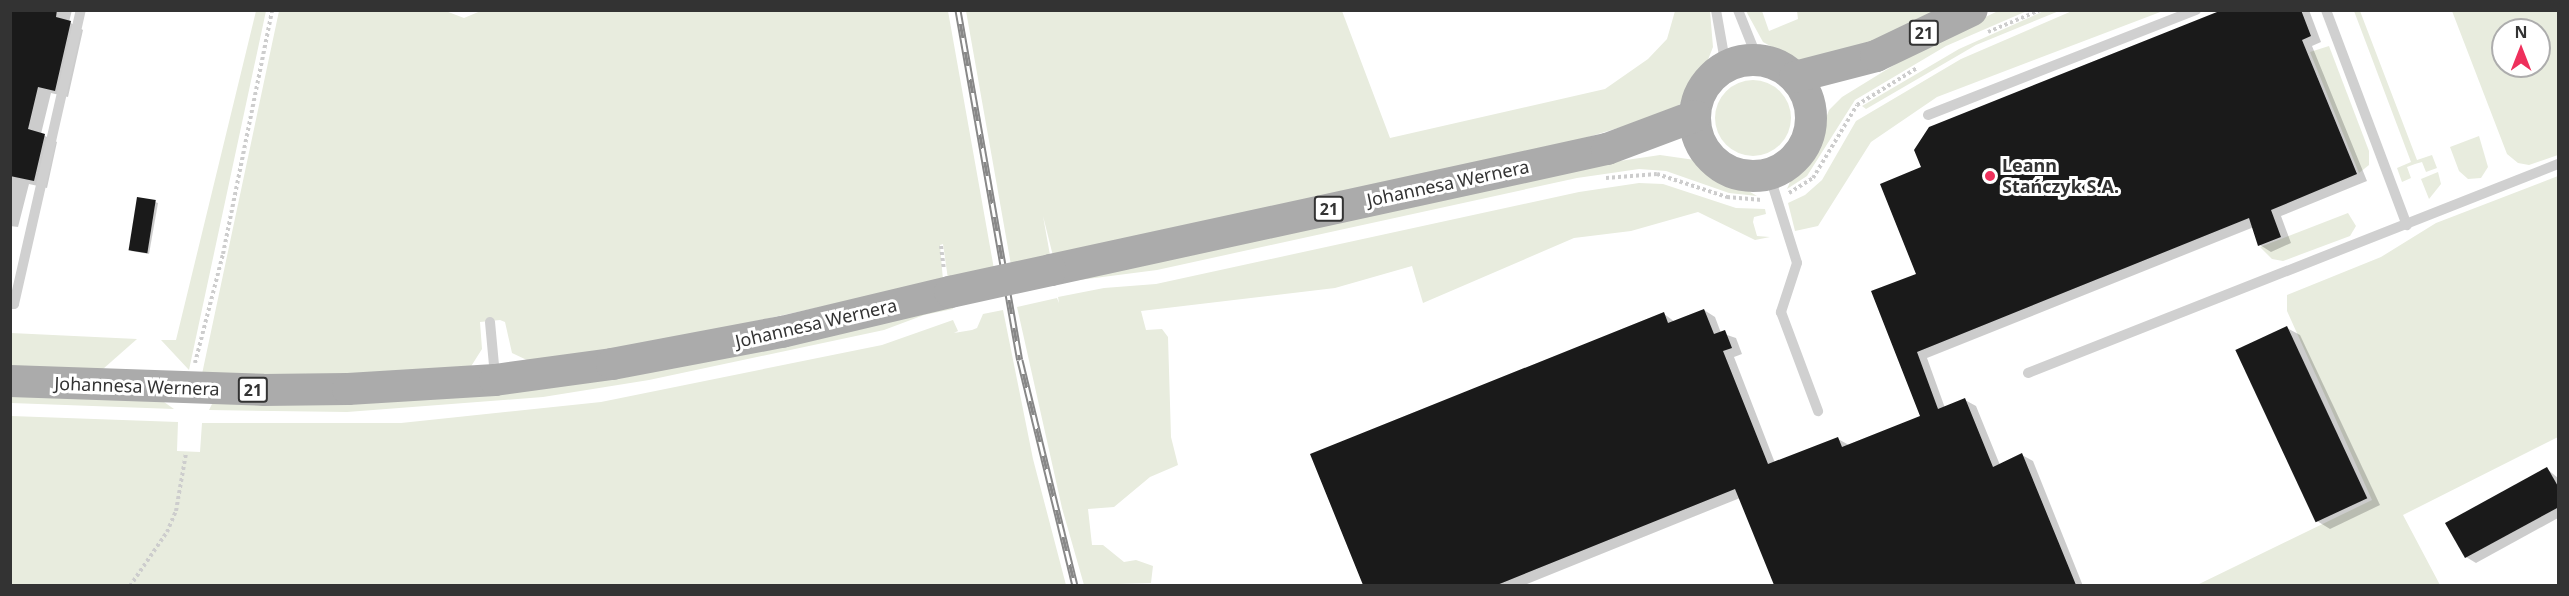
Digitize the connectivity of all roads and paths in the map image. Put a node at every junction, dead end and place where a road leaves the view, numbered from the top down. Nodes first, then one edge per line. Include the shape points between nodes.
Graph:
1 (81, 10) edge
2 (272, 10) edge
3 (1716, 10) edge
4 (1738, 10) edge
5 (2040, 10) edge
6 (2196, 10) edge
7 (2326, 10) edge
8 (1974, 24) edge
9 (1876, 56) junction
10 (1758, 60) junction
11 (1923, 64) dead end
12 (1726, 67) junction
13 (1795, 77) junction
14 (1810, 106) junction
15 (1928, 115) dead end
16 (1698, 130) junction
17 (2559, 164) edge
18 (1594, 180) dead end
19 (1773, 189) junction
20 (2407, 225) junction
21 (941, 246) dead end
22 (947, 285) junction
23 (10, 304) edge
24 (490, 322) dead end
25 (2028, 373) dead end
26 (495, 380) junction
27 (10, 381) edge
28 (191, 388) junction
29 (1818, 411) dead end
30 (186, 453) dead end
31 (130, 585) edge

1 - 23 lane via 14,304
2 - 28 path via 223,254
3 - 12 lane
4 - 10 lane
5 - 8 path
6 - 15 lane
7 - 20 lane
8 - 9 main road, 21
9 - 13 main road, 21
9 - 14 main road, 21
10 - 12 main road
10 - 13 main road
11 - 19 path via 1857,105 1813,178
12 - 16 main road via 1705,86
13 - 14 main road
14 - 19 main road via 1807,141
16 - 19 main road via 1730,171
16 - 22 main road, Johannesa Wernera / 21, bridge via 1051,270
17 - 20 lane
18 - 19 path via 1645,173 1727,197
19 - 29 lane via 1797,263 1781,312
20 - 25 lane
21 - 22 path
22 - 26 main road, Johannesa Wernera / 21 via 782,332 601,366
24 - 26 lane
26 - 28 main road, Johannesa Wernera / 21 via 348,390
27 - 28 main road, Johannesa Wernera / 21
30 - 31 path via 176,511 167,532

